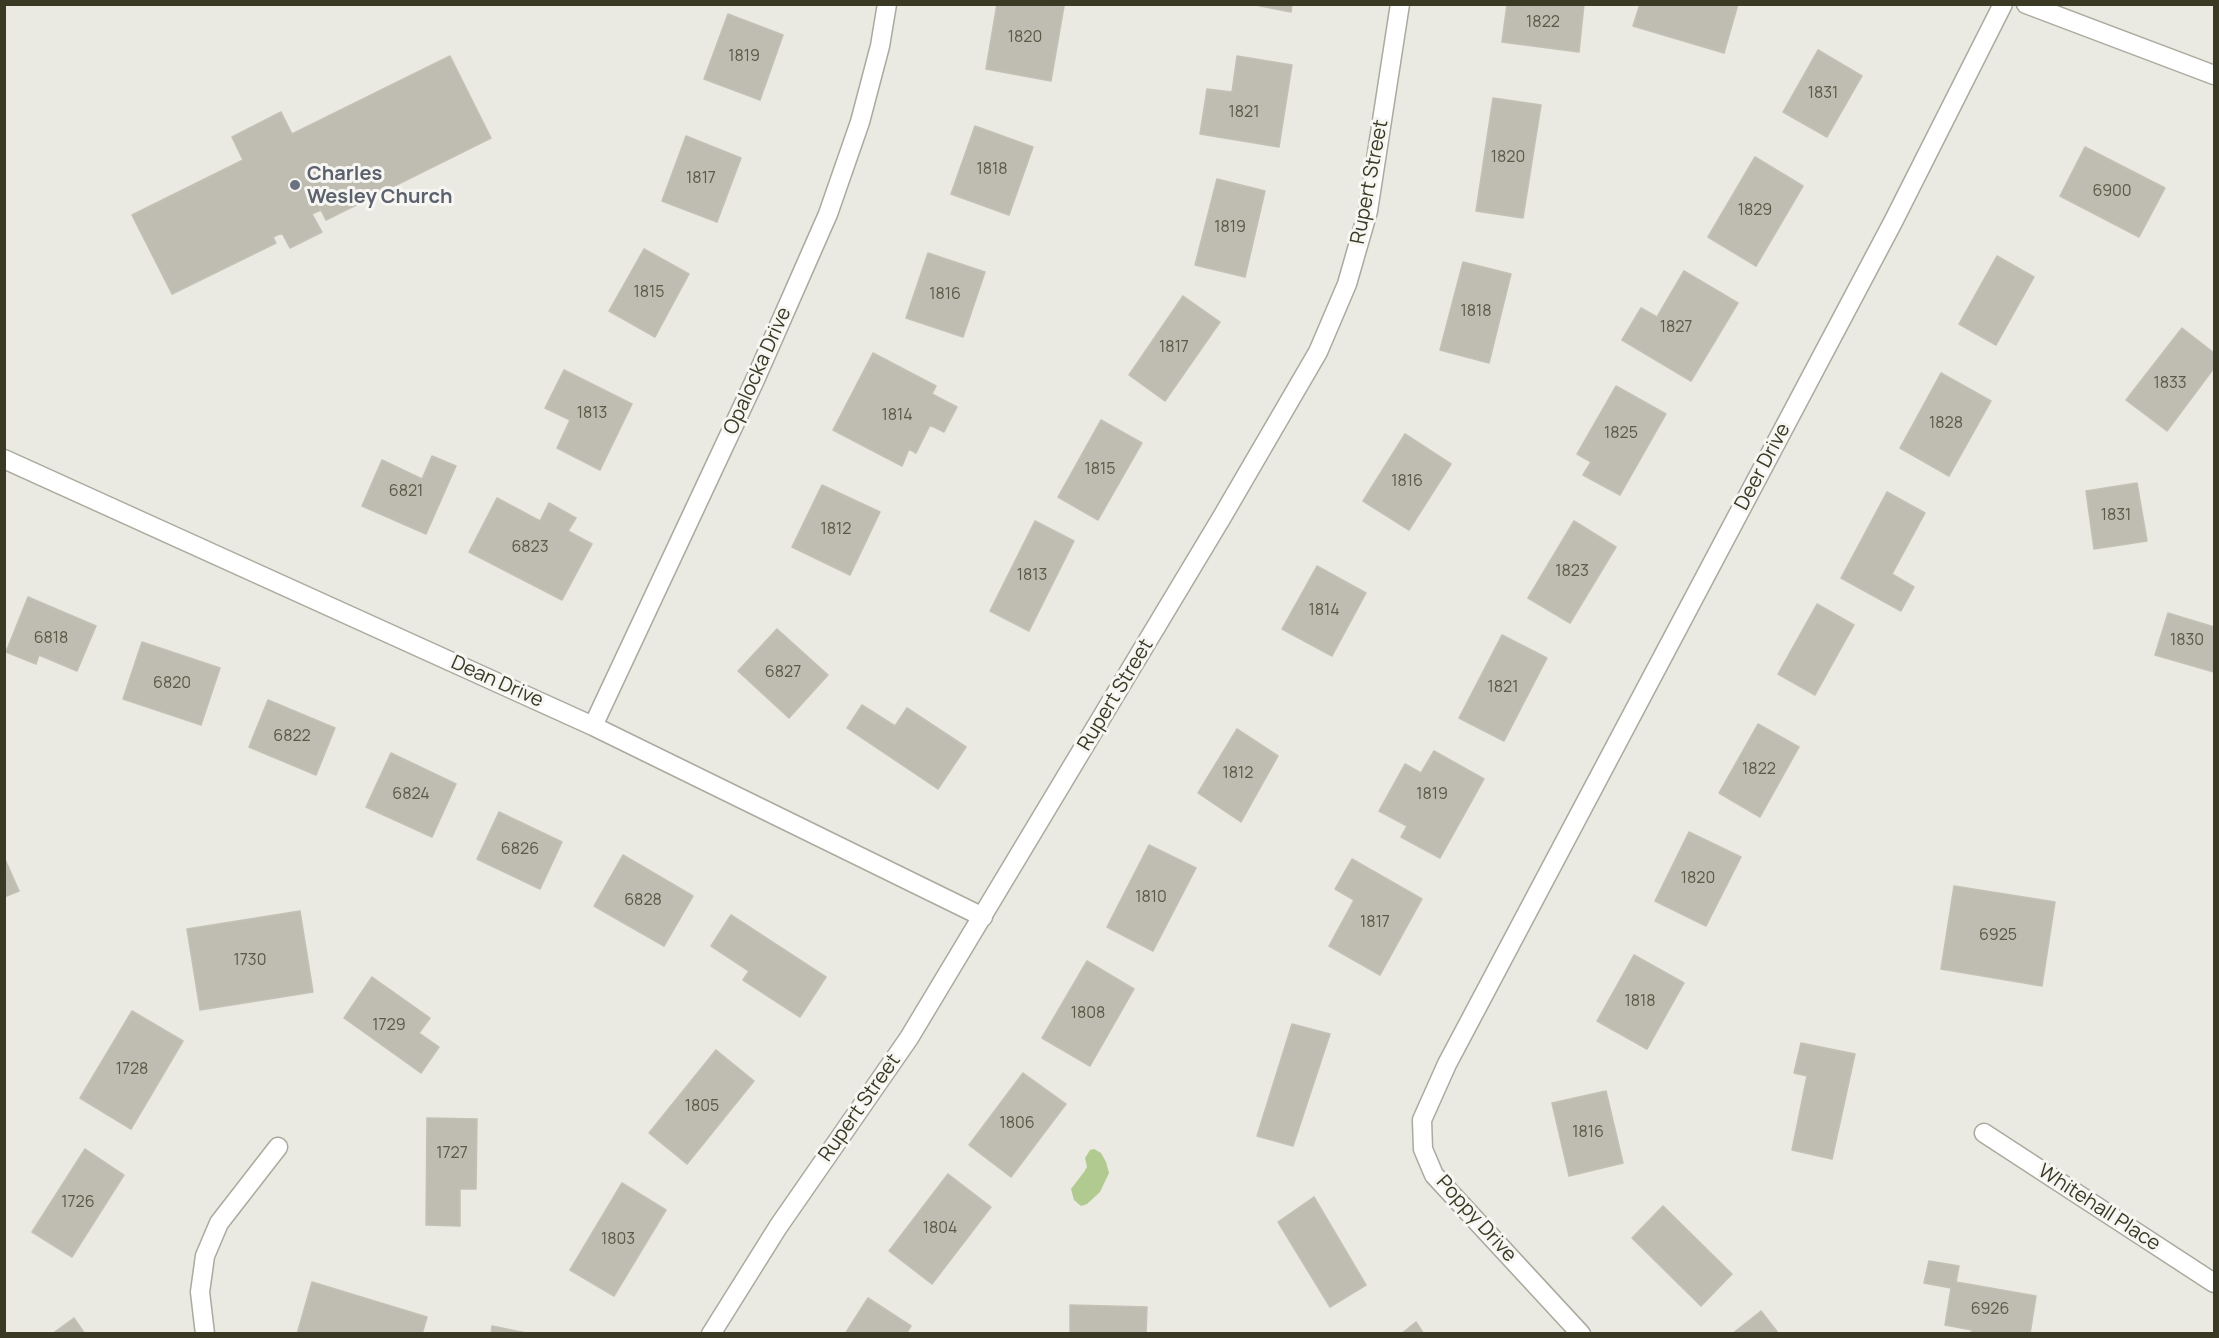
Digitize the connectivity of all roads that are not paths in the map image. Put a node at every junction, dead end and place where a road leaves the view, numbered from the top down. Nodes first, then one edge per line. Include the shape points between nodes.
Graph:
1 (886, 4) edge
2 (1400, 4) edge
3 (2003, 4) edge
4 (2026, 4) edge
5 (2214, 75) edge
6 (4, 459) edge
7 (593, 726) junction
8 (983, 917) junction
9 (1520, 926) joint
10 (1984, 1133) dead end
11 (278, 1147) dead end
12 (2214, 1283) edge
13 (205, 1334) edge
14 (711, 1334) edge
15 (1581, 1334) edge

1 - 7 street, Opalocka Drive via 880,46 860,122 828,214
2 - 8 street, Rupert Street via 1368,211 1347,284 1318,352
3 - 9 street, Deer Drive via 1893,222
4 - 5 street
6 - 7 street, Dean Drive
7 - 8 street, Dean Drive
8 - 14 street, Rupert Street via 909,1038 778,1227
9 - 15 street, Poppy Drive via 1422,1120 1423,1149 1434,1175
10 - 12 street, Whitehall Place
11 - 13 street via 219,1223 205,1256 200,1292

